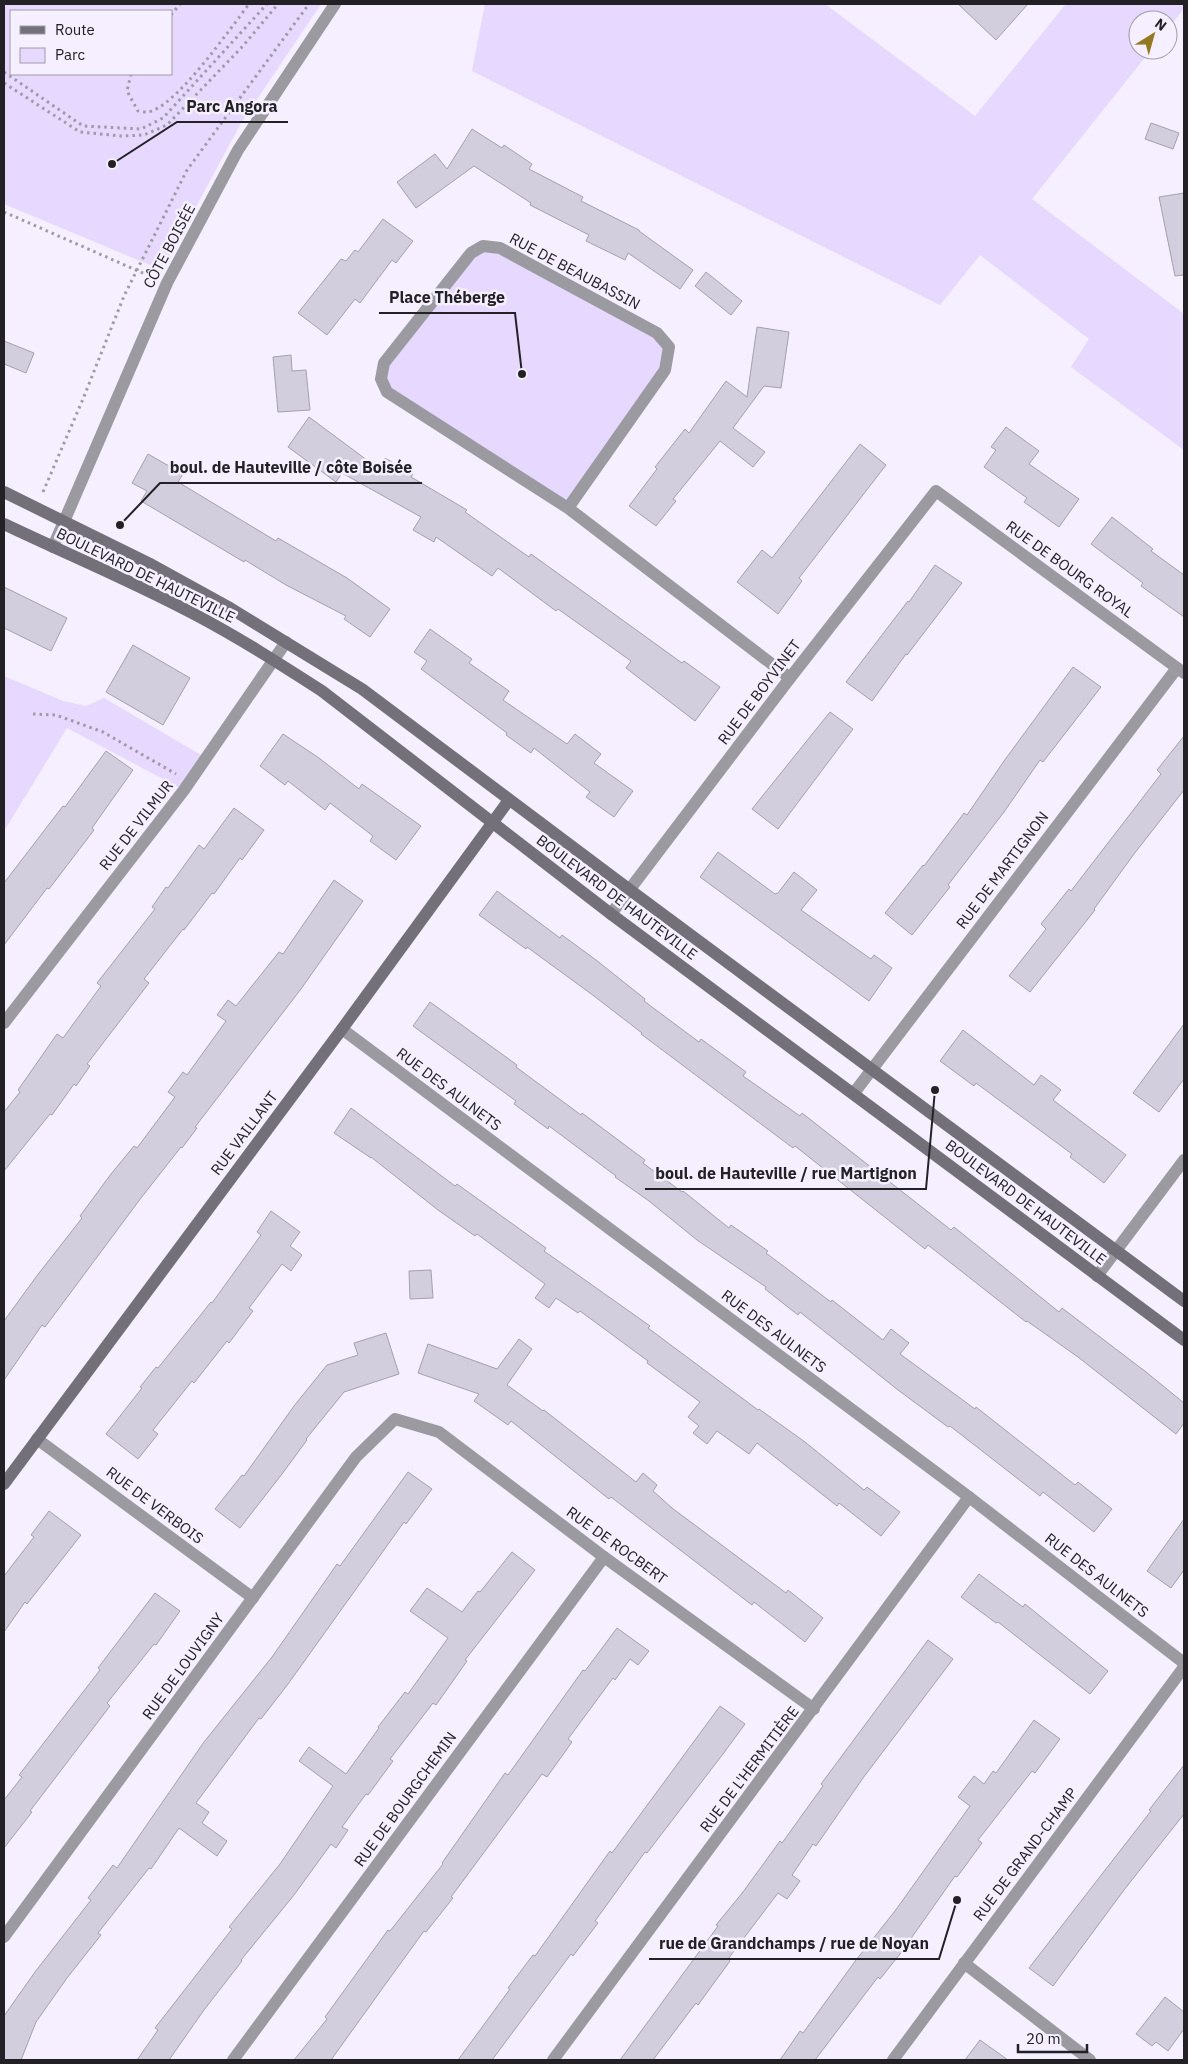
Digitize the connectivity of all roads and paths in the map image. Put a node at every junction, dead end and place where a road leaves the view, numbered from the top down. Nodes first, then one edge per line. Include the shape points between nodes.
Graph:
1 (180, 4) edge
2 (249, 4) edge
3 (267, 4) edge
4 (278, 4) edge
5 (309, 4) edge
6 (335, 4) edge
7 (172, 14) edge
8 (4, 72) edge
9 (131, 75) edge
10 (4, 82) edge
11 (4, 212) edge
12 (136, 270) junction
13 (166, 283) junction
14 (936, 491) joint
15 (4, 492) edge
16 (36, 507) junction
17 (568, 508) junction
18 (64, 520) junction
19 (4, 524) edge
20 (53, 547) junction
21 (286, 642) junction
22 (274, 660) junction
23 (1180, 671) edge
24 (790, 678) junction
25 (33, 714) dead end
26 (190, 781) junction
27 (509, 800) junction
28 (492, 823) junction
29 (630, 890) junction
30 (611, 914) junction
31 (4, 1023) edge
32 (342, 1029) junction
33 (872, 1069) junction
34 (854, 1092) junction
35 (1184, 1160) edge
36 (1116, 1251) junction
37 (1097, 1276) junction
38 (1184, 1301) edge
39 (1184, 1340) edge
40 (395, 1419) joint
41 (37, 1439) junction
42 (4, 1484) edge
43 (969, 1497) junction
44 (604, 1557) junction
45 (253, 1598) junction
46 (1184, 1662) edge
47 (1184, 1667) edge
48 (814, 1709) junction
49 (4, 1937) edge
50 (964, 1963) junction
51 (234, 2060) edge
52 (553, 2060) edge
53 (893, 2060) edge
54 (1090, 2060) edge

1 - 7 path
2 - 9 path via 181,89 158,108 138,111 128,91
3 - 8 path via 163,118 141,129 83,126
4 - 10 path via 168,125 144,135 80,132
5 - 12 path via 188,170
6 - 13 street, CÔTE BOISÉE via 238,150
11 - 12 path
12 - 13 path
12 - 16 path
13 - 18 street, CÔTE BOISÉE
14 - 23 street, RUE DE BOURG ROYAL
14 - 24 street, RUE DE BOYVINET
15 - 16 street, BOULEVARD DE HAUTEVILLE
16 - 18 street, BOULEVARD DE HAUTEVILLE
17 - 17 street, RUE DE BEAUBASSIN via 388,392 380,379 384,363 471,253 483,246 500,248 631,318 657,333 669,347 665,370
17 - 24 street, RUE DE BEAUBASSIN
18 - 20 street, CÔTE BOISÉE
18 - 21 street, BOULEVARD DE HAUTEVILLE via 152,565
19 - 20 street, BOULEVARD DE HAUTEVILLE
20 - 22 street, BOULEVARD DE HAUTEVILLE via 194,614
21 - 22 street, RUE DE VILMUR
21 - 27 street, BOULEVARD DE HAUTEVILLE via 362,689
22 - 26 street, RUE DE VILMUR
22 - 28 street, BOULEVARD DE HAUTEVILLE via 322,691
23 - 33 street, RUE DE MARTIGNON
24 - 29 street, RUE DE BOYVINET
25 - 26 path via 56,714 103,732
26 - 31 street, RUE DE VILMUR
27 - 28 street, RUE VAILLANT
27 - 29 street, BOULEVARD DE HAUTEVILLE
28 - 30 street, BOULEVARD DE HAUTEVILLE
28 - 32 street, RUE VAILLANT
29 - 30 street, RUE DE BOYVINET
29 - 33 street, BOULEVARD DE HAUTEVILLE
30 - 34 street, BOULEVARD DE HAUTEVILLE
32 - 41 street, RUE VAILLANT
32 - 43 street, RUE DES AULNETS
33 - 34 street, RUE DE MARTIGNON
33 - 36 street, BOULEVARD DE HAUTEVILLE
34 - 37 street, BOULEVARD DE HAUTEVILLE
35 - 36 street
36 - 37 street
36 - 38 street, BOULEVARD DE HAUTEVILLE
37 - 39 street, BOULEVARD DE HAUTEVILLE
40 - 44 street, RUE DE ROCBERT via 439,1432
40 - 45 street, RUE DE LOUVIGNY via 356,1457
41 - 42 street, RUE VAILLANT
41 - 45 street, RUE DE VERBOIS
43 - 46 street, RUE DES AULNETS
43 - 48 street, RUE DE L'HERMITIÈRE
44 - 48 street, RUE DE ROCBERT
44 - 51 street, RUE DE BOURGCHEMIN
45 - 49 street, RUE DE LOUVIGNY
47 - 50 street, RUE DE GRAND-CHAMP
48 - 52 street, RUE DE L'HERMITIÈRE
50 - 53 street, RUE DE GRAND-CHAMP
50 - 54 street

